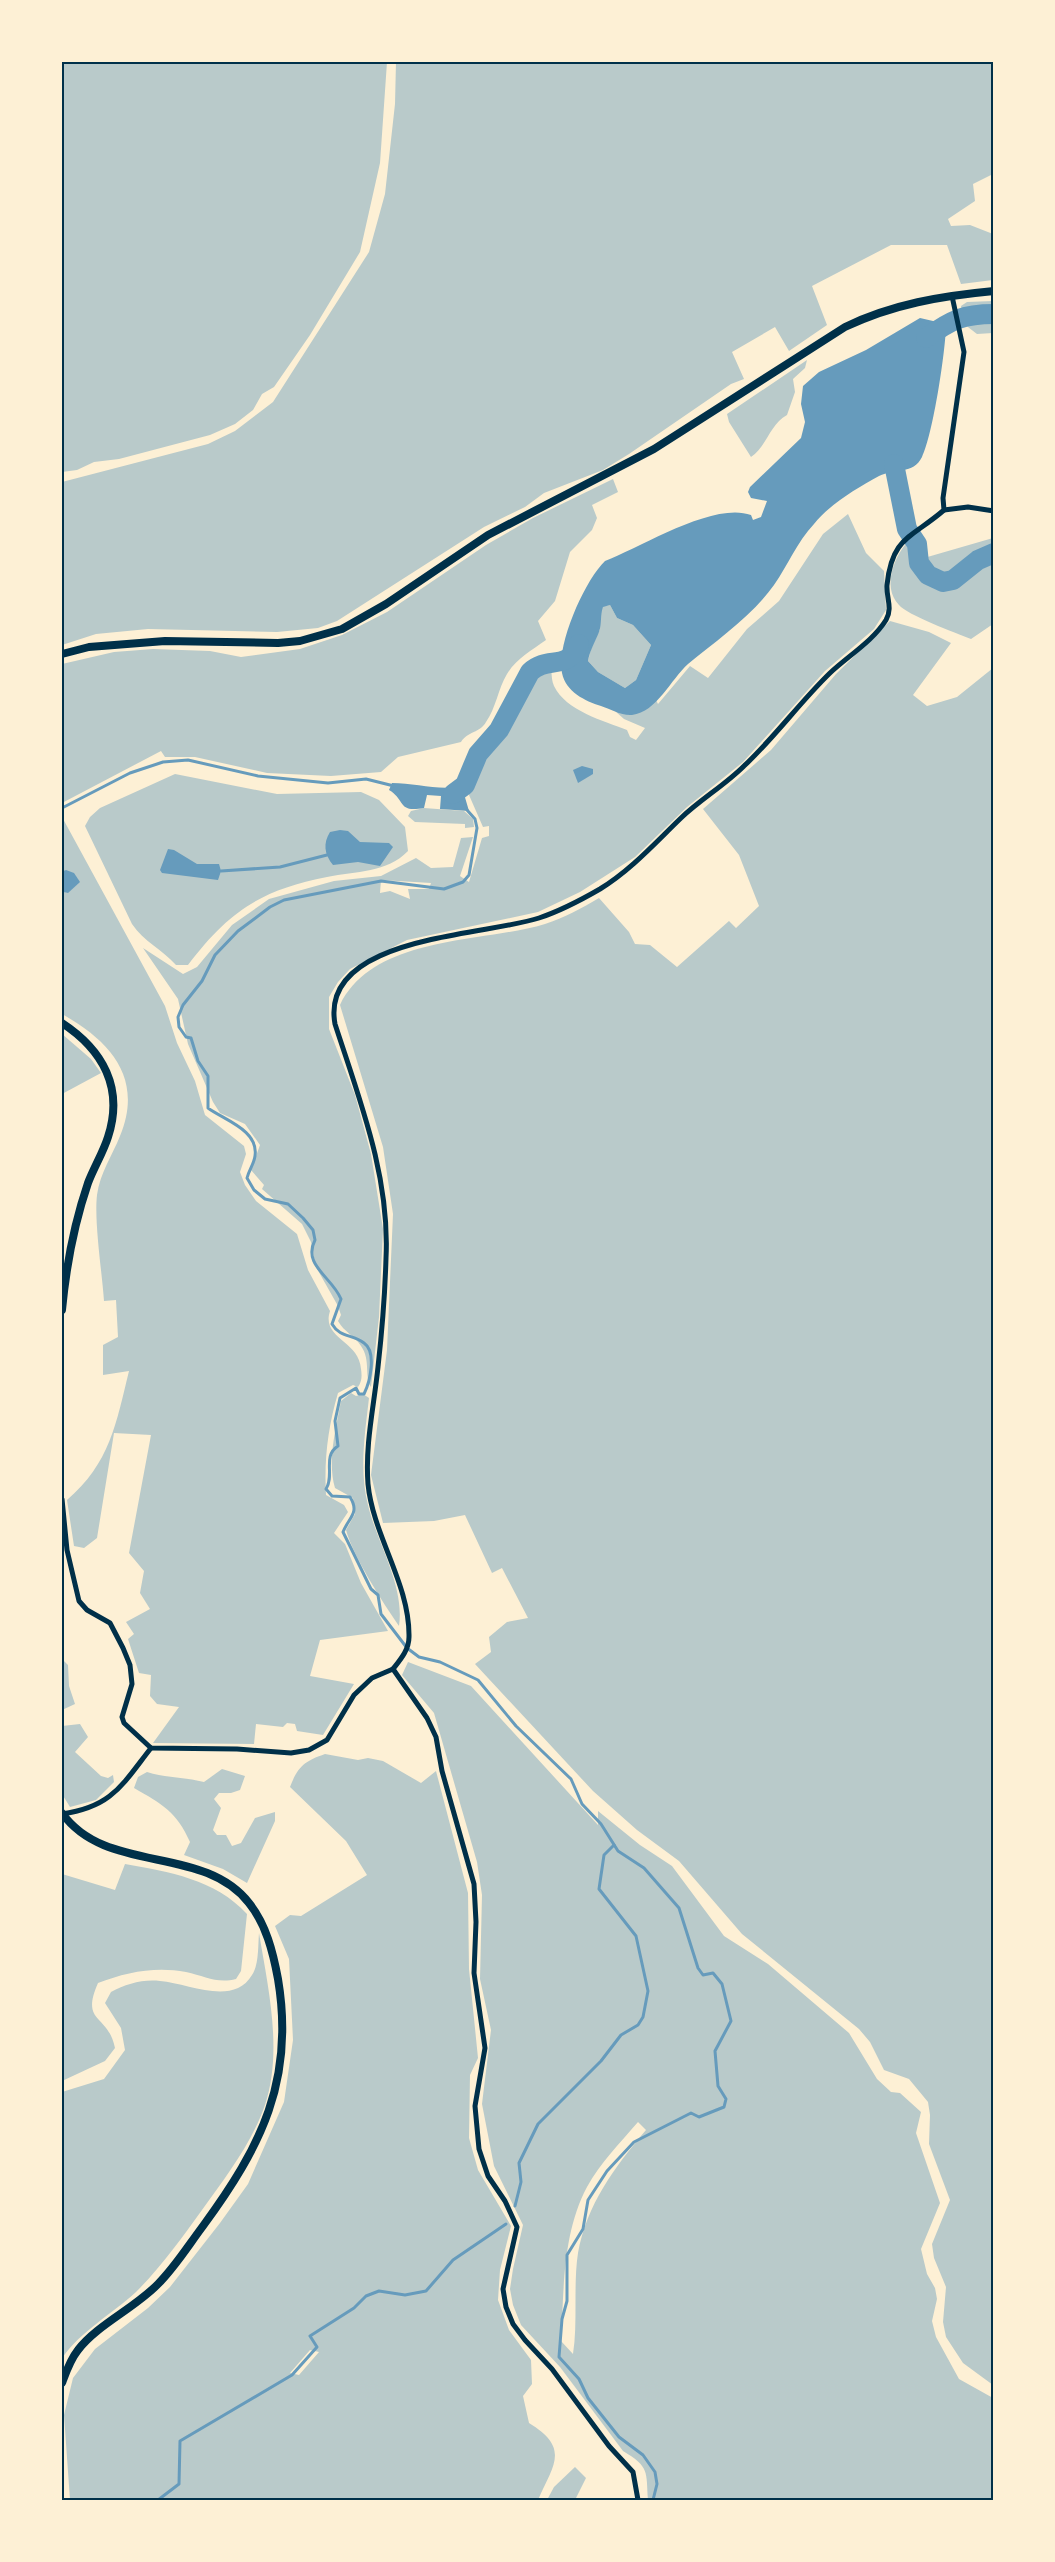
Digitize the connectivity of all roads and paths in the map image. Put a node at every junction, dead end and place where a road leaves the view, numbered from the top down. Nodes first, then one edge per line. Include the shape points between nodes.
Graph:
1 (993, 291) edge
2 (952, 296) junction
3 (944, 510) junction
4 (993, 511) edge
5 (62, 654) edge
6 (62, 1023) edge
7 (62, 1310) edge
8 (62, 1499) edge
9 (393, 1669) junction
10 (151, 1748) junction
11 (62, 1814) edge
12 (62, 2383) edge
13 (638, 2500) edge

1 - 2 main road
2 - 3 street via 964,352
2 - 5 main road via 878,311 845,327 654,449 488,535 386,604 342,628 300,641 165,641 88,647
3 - 4 street via 968,507
3 - 9 street via 897,547 887,587 890,609 877,631 829,674 744,767 683,816 629,869 601,888 539,918 417,942 393,951 353,974 337,993 335,1024 369,1127 386,1224 378,1368 368,1438 368,1484 371,1505 404,1606 408,1642
6 - 7 main road via 103,1064 116,1104 73,1238
8 - 10 street via 79,1601 110,1623 123,1648 132,1684 122,1717
9 - 10 street via 366,1683 354,1695 327,1740 309,1750 291,1753
9 - 13 street via 436,1737 474,1884 474,1973 485,2048 475,2106 478,2149 488,2176 517,2227 503,2289 506,2307 525,2340 633,2472
10 - 11 street via 103,1804 87,1811
11 - 12 main road via 71,1826 109,1848 202,1872 237,1890 256,1912 267,1934 284,2033 273,2102 233,2186 158,2284 78,2350

